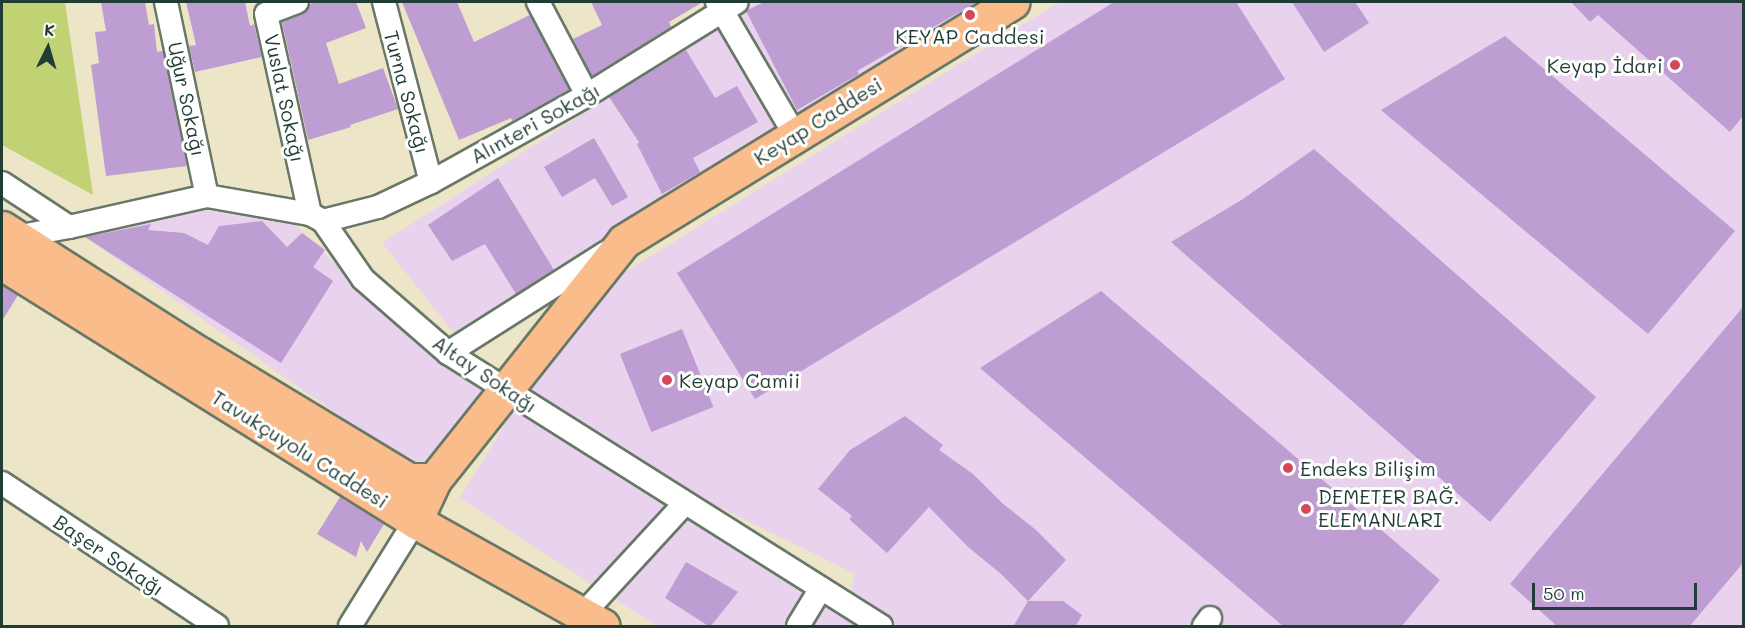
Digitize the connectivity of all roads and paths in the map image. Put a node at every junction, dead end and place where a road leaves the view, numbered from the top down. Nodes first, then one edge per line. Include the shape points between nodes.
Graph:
1 (166, 2) edge
2 (297, 2) edge
3 (384, 2) edge
4 (538, 2) edge
5 (1012, 2) edge
6 (726, 5) edge
7 (588, 95) junction
8 (795, 135) junction
9 (430, 182) junction
10 (2, 183) edge
11 (207, 196) junction
12 (317, 218) junction
13 (69, 227) junction
14 (624, 241) junction
15 (6, 242) edge
16 (448, 353) junction
17 (506, 390) junction
18 (434, 480) junction
19 (2, 483) edge
20 (684, 504) junction
21 (415, 521) junction
22 (821, 588) junction
23 (593, 620) edge
24 (218, 627) edge
25 (350, 627) edge
26 (798, 627) edge
27 (881, 627) edge

1 - 11 street, Uğur Sokağı
2 - 12 street, Vuslat Sokağı via 266,14
3 - 9 street, Turna Sokağı
4 - 7 street
5 - 8 main road, Keyap Caddesi
6 - 7 street, Alınteri Sokağı
6 - 8 street
7 - 9 street, Alınteri Sokağı
8 - 14 main road, Keyap Caddesi
9 - 12 street, Alınteri Sokağı via 378,207
10 - 13 street
11 - 12 street
11 - 13 street
12 - 16 street, Altay Sokağı via 363,279
13 - 15 street
14 - 16 street, Keyap Caddesi
14 - 17 main road, Keyap Caddesi
15 - 18 main road, Tavukçuyolu Caddesi via 409,480
15 - 21 main road, Tavukçuyolu Caddesi
16 - 17 street, Altay Sokağı
17 - 18 main road, Keyap Caddesi
17 - 20 street, Altay Sokağı
18 - 21 main road, Keyap Caddesi
19 - 24 street, Başer Sokağı
20 - 22 street, Altay Sokağı
20 - 23 street
21 - 23 main road, Tavukçuyolu Caddesi
21 - 25 street
22 - 26 street
22 - 27 street, Altay Sokağı

